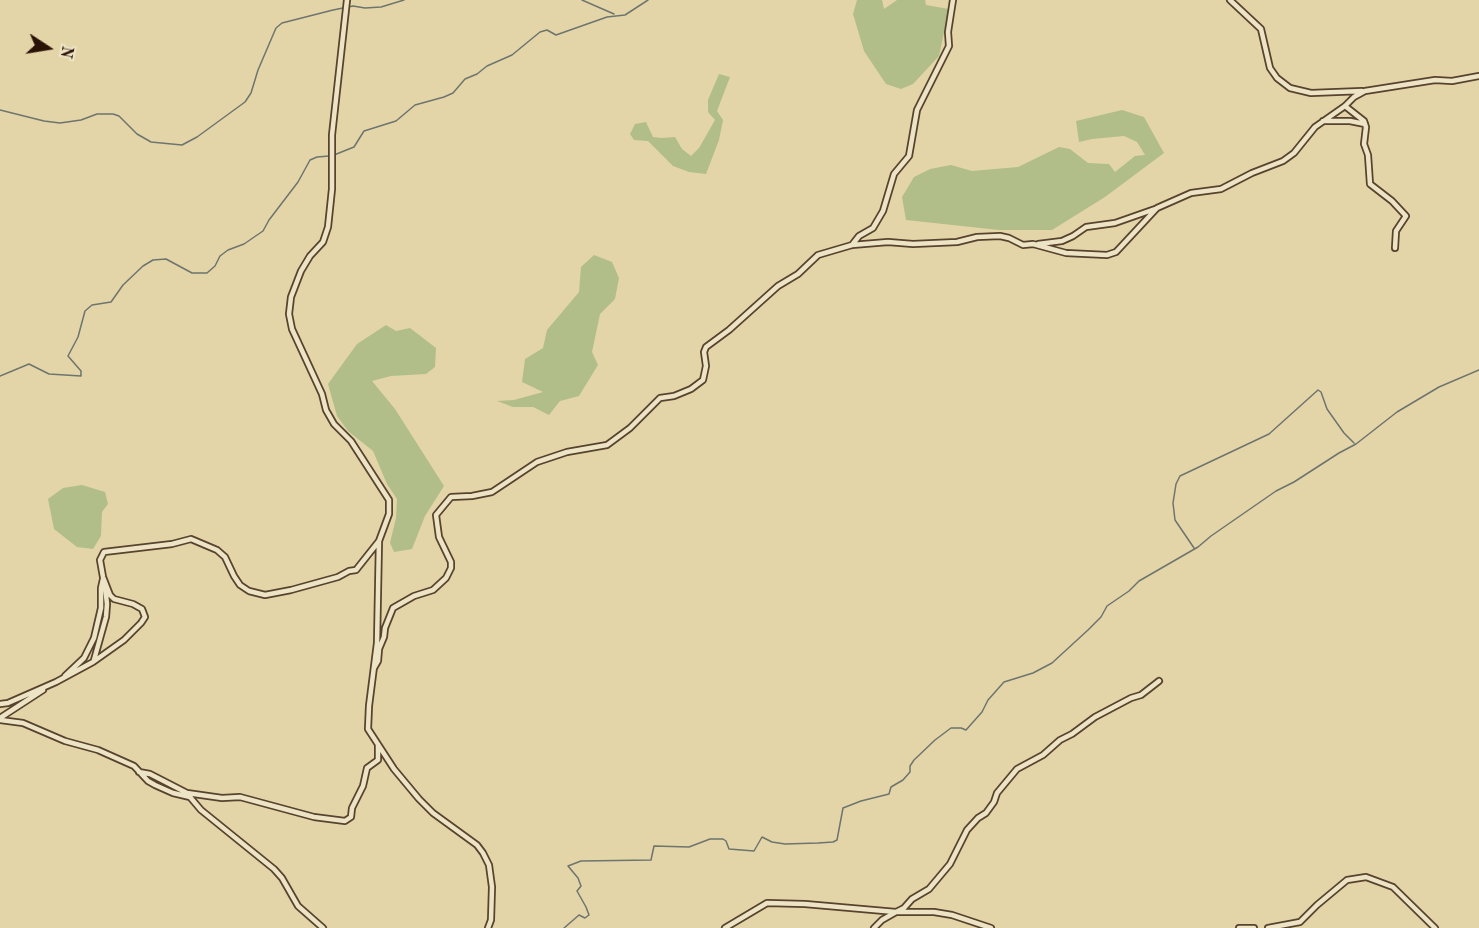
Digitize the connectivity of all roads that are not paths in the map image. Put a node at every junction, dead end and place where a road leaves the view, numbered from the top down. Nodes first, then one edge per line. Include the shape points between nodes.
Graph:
1 (953, 0) edge
2 (1230, 0) edge
3 (347, 3) edge
4 (1479, 76) edge
5 (1365, 91) junction
6 (1345, 106) junction
7 (1323, 121) junction
8 (1365, 124) junction
9 (1157, 208) junction
10 (1033, 244) junction
11 (852, 245) junction
12 (1395, 248) dead end
13 (379, 541) junction
14 (103, 578) junction
15 (105, 584) junction
16 (93, 662) junction
17 (374, 668) junction
18 (63, 678) junction
19 (1159, 681) dead end
20 (46, 687) junction
21 (0, 704) edge
22 (0, 719) edge
23 (378, 743) junction
24 (139, 772) junction
25 (896, 912) junction
26 (976, 923) junction
27 (1276, 927) edge
28 (323, 928) edge
29 (488, 928) edge
30 (725, 928) edge
31 (874, 928) edge
32 (981, 928) edge
33 (991, 928) edge
34 (1239, 928) edge
35 (1254, 928) edge
36 (1268, 928) edge
37 (1435, 928) edge

1 - 11 street via 949,46 917,110 909,156 894,174 883,211 873,228
2 - 5 street via 1261,29 1270,68 1290,88 1311,93
3 - 13 street via 332,135 328,226 323,242 301,270 289,314 326,410 357,449 389,500 389,514
4 - 5 street
5 - 6 street
6 - 7 street
6 - 8 street
7 - 8 street
7 - 9 street via 1284,161 1221,189 1191,193
8 - 12 street via 1370,184 1406,216 1396,231
9 - 10 street via 1115,223 1086,227 1062,241
9 - 10 street via 1116,252 1107,255 1066,253
10 - 11 street via 1023,245 1000,236 957,242
11 - 17 street via 818,255 778,286 706,347 703,380 660,398 607,445 537,462 492,492 451,497 436,515 439,537 451,568 434,590 393,608
13 - 14 street via 357,570 265,595 240,585 225,557 191,539 104,552 100,560
13 - 17 street
14 - 15 street
14 - 18 street via 94,638 84,658
15 - 16 street via 106,617
15 - 16 street via 114,599 142,609 145,617 124,640
16 - 18 street
17 - 23 street via 368,729
18 - 20 street
19 - 25 street via 1141,695 1095,717 1017,769 986,813 967,830 950,864 929,889
20 - 21 street
20 - 22 street
22 - 24 street via 23,723 98,750
23 - 24 street via 378,760 367,768 351,817 345,822 253,799 187,793
23 - 29 street via 419,799 483,853 492,887
24 - 28 street via 173,794 190,797 259,855 282,878 298,906
25 - 26 street via 934,912
25 - 30 street via 773,902
25 - 31 street
26 - 32 street
26 - 33 street
27 - 36 street
27 - 37 street via 1300,922 1347,880 1366,877 1393,887
34 - 35 street

